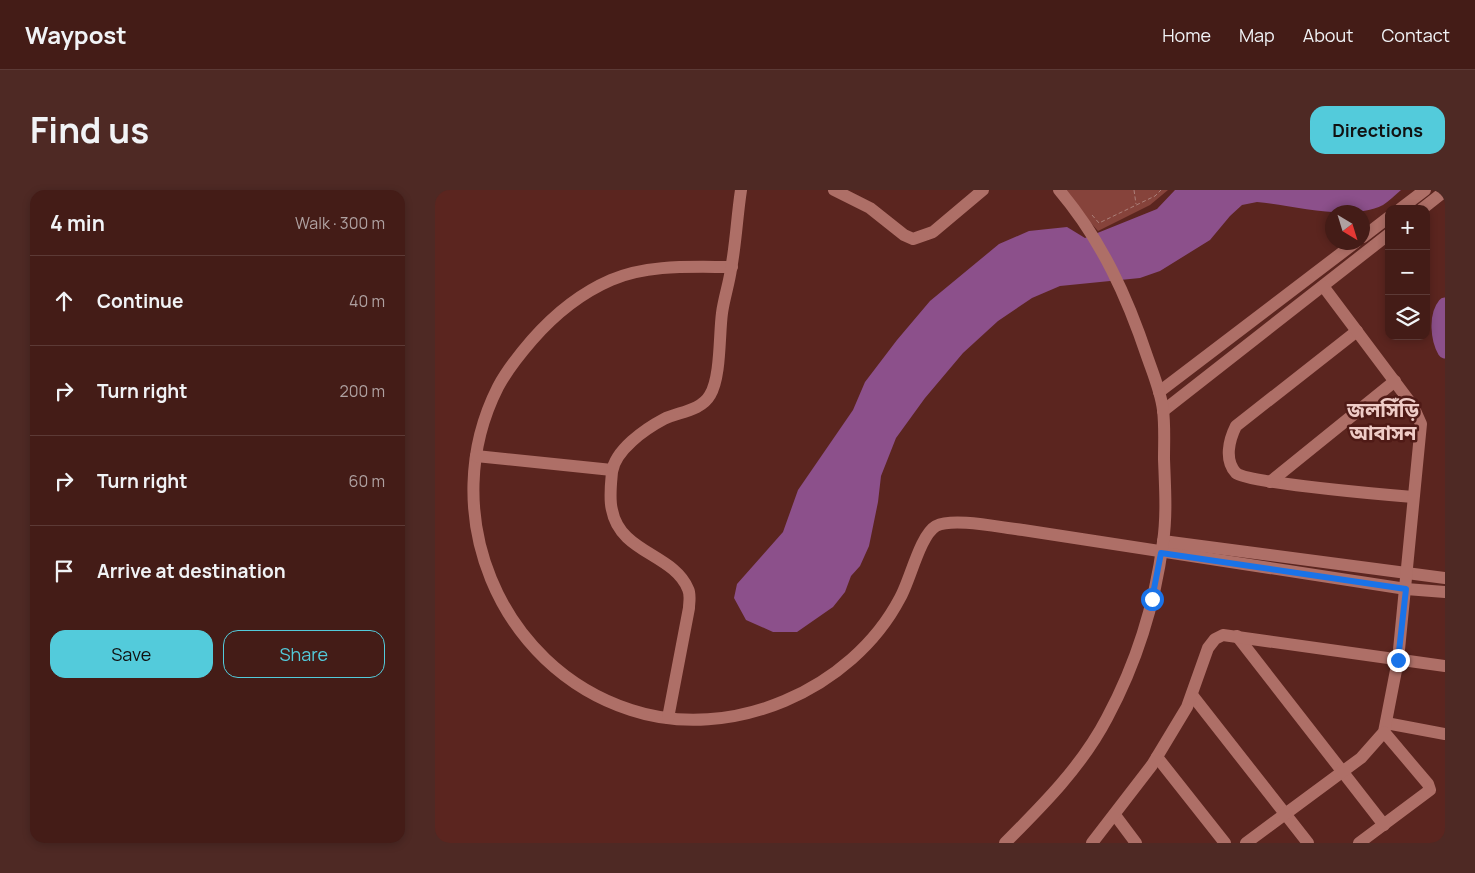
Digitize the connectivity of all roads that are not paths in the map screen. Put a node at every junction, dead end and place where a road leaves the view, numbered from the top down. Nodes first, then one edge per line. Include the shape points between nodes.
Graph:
1 (741, 190) edge
2 (834, 190) edge
3 (983, 190) edge
4 (1059, 190) edge
5 (1425, 190) edge
6 (1445, 190) edge
7 (1405, 205) edge
8 (1427, 205) edge
9 (1385, 220) edge
10 (1370, 232) edge
11 (1385, 237) edge
12 (1345, 250) edge
13 (732, 267) junction
14 (1323, 286) junction
15 (1357, 331) junction
16 (1395, 381) junction
17 (1159, 392) junction
18 (1163, 410) junction
19 (476, 456) junction
20 (612, 470) junction
21 (1270, 482) junction
22 (1413, 497) junction
23 (1162, 547) junction
24 (1407, 573) junction
25 (1445, 578) edge
26 (1406, 589) junction
27 (1445, 592) edge
28 (1237, 636) junction
29 (1398, 660) junction
30 (1445, 666) edge
31 (1192, 695) junction
32 (669, 718) junction
33 (1385, 728) junction
34 (1445, 734) edge
35 (1157, 757) junction
36 (1341, 771) junction
37 (1285, 813) junction
38 (1115, 815) junction
39 (1384, 825) junction
40 (1005, 843) edge
41 (1092, 843) edge
42 (1136, 843) edge
43 (1225, 843) edge
44 (1246, 843) edge
45 (1308, 843) edge
46 (1359, 843) edge

1 - 13 street
2 - 3 street via 870,208 904,235 913,238 933,232
4 - 17 street via 1095,227 1142,341
5 - 7 street
6 - 8 street
9 - 10 street
11 - 14 street
12 - 17 street
13 - 19 street via 668,267 612,279 564,310 543,327 507,371 485,418
13 - 20 street via 710,396 646,430 620,455
14 - 15 street
14 - 18 street
15 - 16 street
15 - 21 street via 1236,426 1228,444 1233,467 1244,477
16 - 21 street
16 - 22 street via 1421,424
17 - 18 street
18 - 23 street via 1166,503
19 - 20 street
19 - 32 street via 472,489 477,542 503,606 521,633 546,661 602,699 633,711
20 - 32 street via 611,510 619,528 629,540 671,568 689,591 689,608
21 - 22 street
22 - 24 street
23 - 24 street
23 - 26 street
23 - 32 street via 966,523 938,525 927,534 908,584 888,620 854,658 825,680 755,711 722,719 693,721
23 - 40 street via 1139,647 1107,719 1067,778
24 - 25 street
24 - 26 street
26 - 27 street
26 - 29 street
28 - 29 street
28 - 31 street via 1223,635 1208,648
28 - 36 street
29 - 30 street
29 - 33 street
31 - 35 street
31 - 37 street
33 - 34 street
33 - 36 street via 1361,758
33 - 39 street via 1430,790
35 - 38 street
35 - 43 street
36 - 37 street
36 - 39 street
37 - 44 street
37 - 45 street
38 - 41 street
38 - 42 street
39 - 46 street

